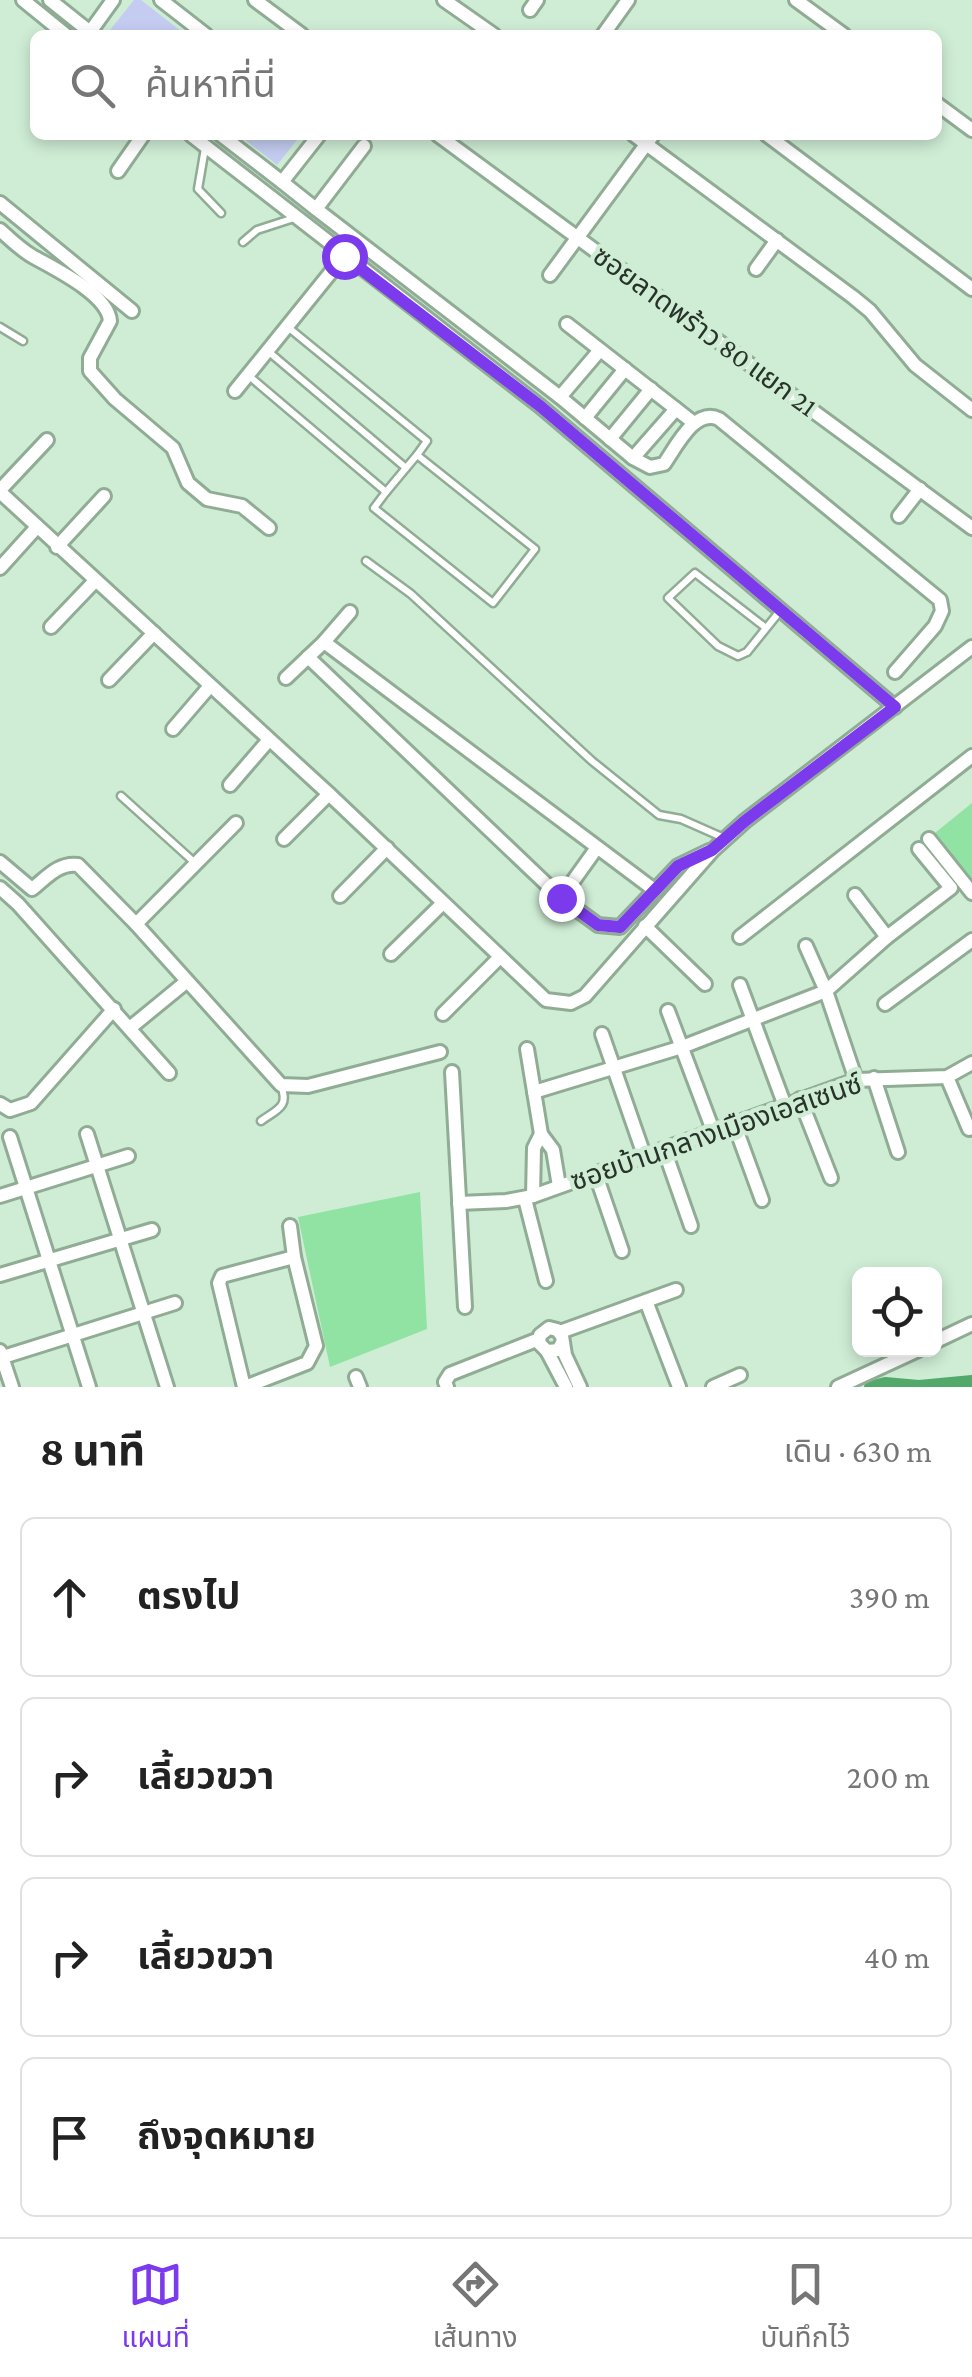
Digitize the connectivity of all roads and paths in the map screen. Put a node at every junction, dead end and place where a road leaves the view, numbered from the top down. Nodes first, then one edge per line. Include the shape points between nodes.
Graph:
1 (23, 0) edge
2 (50, 0) edge
3 (113, 0) edge
4 (162, 0) edge
5 (254, 0) edge
6 (444, 0) edge
7 (628, 0) edge
8 (796, 0) edge
9 (60, 30) edge
10 (87, 30) edge
11 (94, 30) edge
12 (200, 30) edge
13 (295, 30) edge
14 (487, 30) edge
15 (607, 30) edge
16 (837, 30) edge
17 (942, 108) edge
18 (972, 130) edge
19 (140, 140) edge
20 (197, 140) edge
21 (228, 140) edge
22 (314, 140) edge
23 (445, 140) edge
24 (643, 140) edge
25 (647, 140) edge
26 (774, 140) edge
27 (205, 146) junction
28 (364, 146) dead end
29 (118, 171) dead end
30 (282, 182) junction
31 (0, 203) edge
32 (316, 209) junction
33 (221, 213) dead end
34 (295, 218) junction
35 (0, 230) edge
36 (578, 237) junction
37 (777, 240) junction
38 (243, 242) dead end
39 (344, 256) junction
40 (756, 269) dead end
41 (550, 274) dead end
42 (972, 289) edge
43 (132, 311) dead end
44 (567, 324) dead end
45 (0, 327) edge
46 (289, 328) junction
47 (22, 341) dead end
48 (600, 350) junction
49 (269, 352) junction
50 (625, 370) junction
51 (249, 376) junction
52 (650, 390) junction
53 (235, 392) dead end
54 (560, 397) junction
55 (676, 409) junction
56 (972, 410) edge
57 (585, 418) junction
58 (694, 423) junction
59 (46, 440) dead end
60 (610, 440) junction
61 (417, 455) junction
62 (633, 458) junction
63 (406, 468) junction
64 (920, 489) junction
65 (0, 491) edge
66 (386, 492) junction
67 (104, 496) dead end
68 (899, 516) dead end
69 (37, 527) junction
70 (269, 528) dead end
71 (972, 528) edge
72 (57, 547) junction
73 (366, 561) dead end
74 (0, 568) edge
75 (94, 582) junction
76 (780, 611) junction
77 (350, 612) dead end
78 (51, 626) dead end
79 (766, 628) junction
80 (154, 633) junction
81 (324, 642) junction
82 (972, 647) edge
83 (308, 656) junction
84 (895, 672) dead end
85 (286, 678) dead end
86 (109, 680) dead end
87 (210, 686) junction
88 (895, 707) junction
89 (172, 729) dead end
90 (268, 742) junction
91 (972, 756) edge
92 (230, 785) dead end
93 (329, 794) junction
94 (121, 796) dead end
95 (236, 823) dead end
96 (725, 839) junction
97 (284, 840) dead end
98 (387, 848) junction
99 (596, 849) junction
100 (712, 850) junction
101 (0, 862) edge
102 (196, 864) junction
103 (0, 889) edge
104 (32, 890) junction
105 (653, 890) junction
106 (972, 893) edge
107 (855, 895) dead end
108 (340, 896) dead end
109 (561, 898) junction
110 (443, 903) junction
111 (18, 904) junction
112 (136, 924) junction
113 (646, 926) junction
114 (740, 937) dead end
115 (887, 937) junction
116 (972, 940) edge
117 (806, 946) dead end
118 (392, 954) dead end
119 (498, 958) junction
120 (186, 982) junction
121 (705, 984) dead end
122 (740, 985) dead end
123 (826, 991) junction
124 (885, 1004) dead end
125 (114, 1009) junction
126 (668, 1010) dead end
127 (443, 1014) dead end
128 (752, 1019) junction
129 (131, 1027) junction
130 (602, 1034) dead end
131 (682, 1046) junction
132 (527, 1049) dead end
133 (440, 1052) dead end
134 (972, 1063) edge
135 (613, 1068) junction
136 (169, 1072) dead end
137 (452, 1072) dead end
138 (948, 1077) junction
139 (874, 1078) junction
140 (856, 1080) junction
141 (281, 1085) junction
142 (534, 1092) junction
143 (800, 1099) junction
144 (0, 1104) edge
145 (785, 1106) junction
146 (261, 1121) dead end
147 (734, 1126) junction
148 (969, 1129) dead end
149 (714, 1132) junction
150 (87, 1134) dead end
151 (541, 1134) junction
152 (10, 1136) dead end
153 (664, 1149) junction
154 (898, 1152) dead end
155 (644, 1155) junction
156 (128, 1156) dead end
157 (97, 1166) junction
158 (596, 1175) junction
159 (831, 1178) dead end
160 (559, 1186) junction
161 (26, 1189) junction
162 (0, 1196) edge
163 (529, 1198) junction
164 (762, 1200) dead end
165 (459, 1202) junction
166 (290, 1226) dead end
167 (692, 1226) dead end
168 (152, 1230) dead end
169 (121, 1237) junction
170 (622, 1252) dead end
171 (294, 1257) junction
172 (48, 1258) junction
173 (0, 1274) edge
174 (546, 1281) dead end
175 (676, 1290) dead end
176 (646, 1301) junction
177 (175, 1302) dead end
178 (465, 1306) dead end
179 (144, 1312) junction
180 (972, 1324) edge
181 (72, 1334) junction
182 (561, 1338) junction
183 (942, 1338) edge
184 (543, 1345) junction
185 (1, 1355) edge
186 (903, 1357) edge
187 (740, 1376) dead end
188 (12, 1387) edge
189 (89, 1387) edge
190 (166, 1387) edge
191 (244, 1387) edge
192 (447, 1387) edge
193 (566, 1387) edge
194 (580, 1387) edge
195 (679, 1387) edge
196 (713, 1387) edge
197 (838, 1387) edge

1 - 9 street
2 - 10 street
3 - 11 street
4 - 12 street
5 - 13 street
6 - 14 street
7 - 15 street
8 - 16 street
17 - 18 street
19 - 29 street
20 - 27 street
21 - 30 street
22 - 30 street
23 - 36 street, ซอยลาดพร้าว 80 แยก 21
24 - 36 street
25 - 37 street
26 - 42 street
27 - 33 lane via 198,189
27 - 34 street
28 - 32 street
30 - 32 street
31 - 43 street
32 - 54 street
34 - 38 lane via 257,230
34 - 39 street
35 - 70 street via 107,310 110,321 90,371 173,448 188,483 207,499 242,506
36 - 41 street
36 - 64 street, ซอยลาดพร้าว 80 แยก 21
37 - 40 street
37 - 56 street via 870,311 915,365
39 - 46 street
39 - 76 street via 540,406
44 - 48 street
45 - 47 lane
46 - 49 street
46 - 61 lane via 427,441
48 - 50 street
48 - 54 street
49 - 51 street
49 - 63 lane
50 - 52 street
50 - 57 street
51 - 53 street
51 - 66 lane
52 - 55 street
52 - 60 street
54 - 57 street
55 - 58 street
55 - 62 street
57 - 60 street
58 - 62 street via 664,464 650,467
58 - 84 street via 711,415 719,419 940,600 934,626
59 - 65 street
60 - 62 street
61 - 63 lane
61 - 66 lane via 535,549 492,603 374,508
63 - 66 lane
64 - 68 street
64 - 71 street, ซอยลาดพร้าว 80 แยก 21
65 - 69 street
67 - 72 street
69 - 72 street
69 - 74 street
72 - 75 street
73 - 96 lane via 658,815
75 - 78 street
75 - 80 street
76 - 79 lane
76 - 88 street
77 - 81 street
79 - 79 lane via 742,656 734,655 668,598 695,573
80 - 86 street
80 - 87 street
81 - 83 street
81 - 99 street
82 - 88 street
83 - 85 street
83 - 109 street
87 - 89 street
87 - 90 street
88 - 96 street
90 - 92 street
90 - 93 street
91 - 114 street
93 - 97 street
93 - 98 street
94 - 102 lane
95 - 102 street
96 - 100 street
98 - 108 street
98 - 110 street
99 - 105 street
99 - 109 street
100 - 105 street via 678,866
100 - 113 street
101 - 104 street
102 - 112 street
103 - 111 street
104 - 111 street
104 - 112 street via 60,867 78,865
105 - 109 street via 620,927 610,928
106 - 115 street via 924,844 951,888
107 - 115 street
110 - 118 street
110 - 119 street
111 - 125 street
112 - 120 street
113 - 119 street via 585,996 571,1003 546,1000
113 - 121 street
115 - 123 street
116 - 124 street
117 - 123 street
119 - 127 street
120 - 129 street
120 - 141 street
122 - 128 street
123 - 128 street
123 - 140 street
125 - 129 street
125 - 144 street via 31,1103 10,1110
126 - 131 street
128 - 131 street
128 - 145 street
129 - 136 street
130 - 135 street
131 - 135 street
131 - 149 street
132 - 142 street
133 - 141 street via 308,1086
134 - 138 street, ซอยบ้านกลางเมืองเอสเซนซ์
135 - 142 street
135 - 155 street
137 - 165 street
138 - 139 street, ซอยบ้านกลางเมืองเอสเซนซ์
138 - 148 street
139 - 140 street, ซอยบ้านกลางเมืองเอสเซนซ์
139 - 154 street
140 - 143 street, ซอยบ้านกลางเมืองเอสเซนซ์
141 - 146 lane via 284,1104
142 - 151 street
143 - 145 street, ซอยบ้านกลางเมืองเอสเซนซ์
143 - 159 street
145 - 147 street, ซอยบ้านกลางเมืองเอสเซนซ์
147 - 149 street, ซอยบ้านกลางเมืองเอสเซนซ์
147 - 164 street
149 - 153 street, ซอยบ้านกลางเมืองเอสเซนซ์
150 - 157 street
151 - 160 street via 552,1150
151 - 163 street
152 - 161 street
153 - 155 street, ซอยบ้านกลางเมืองเอสเซนซ์
153 - 167 street
155 - 158 street, ซอยบ้านกลางเมืองเอสเซนซ์
156 - 157 street
157 - 161 street
157 - 169 street
158 - 160 street, ซอยบ้านกลางเมืองเอสเซนซ์
158 - 170 street
160 - 163 street, ซอยบ้านกลางเมืองเอสเซนซ์
161 - 162 street
161 - 172 street
163 - 165 street, ซอยบ้านกลางเมืองเอสเซนซ์
163 - 174 street
165 - 178 street
166 - 171 street
168 - 169 street
169 - 172 street
169 - 179 street
171 - 191 street via 316,1346 307,1364
171 - 191 street via 232,1272 219,1283
172 - 173 street
172 - 181 street
175 - 176 street
176 - 182 street
176 - 195 street
177 - 179 street
179 - 181 street
179 - 190 street
180 - 183 street
181 - 185 street
181 - 189 street
182 - 184 street via 558,1350
182 - 184 street via 553,1328 545,1330
182 - 194 street
184 - 192 street via 450,1374
184 - 193 street
185 - 188 street
186 - 197 street
187 - 196 street

